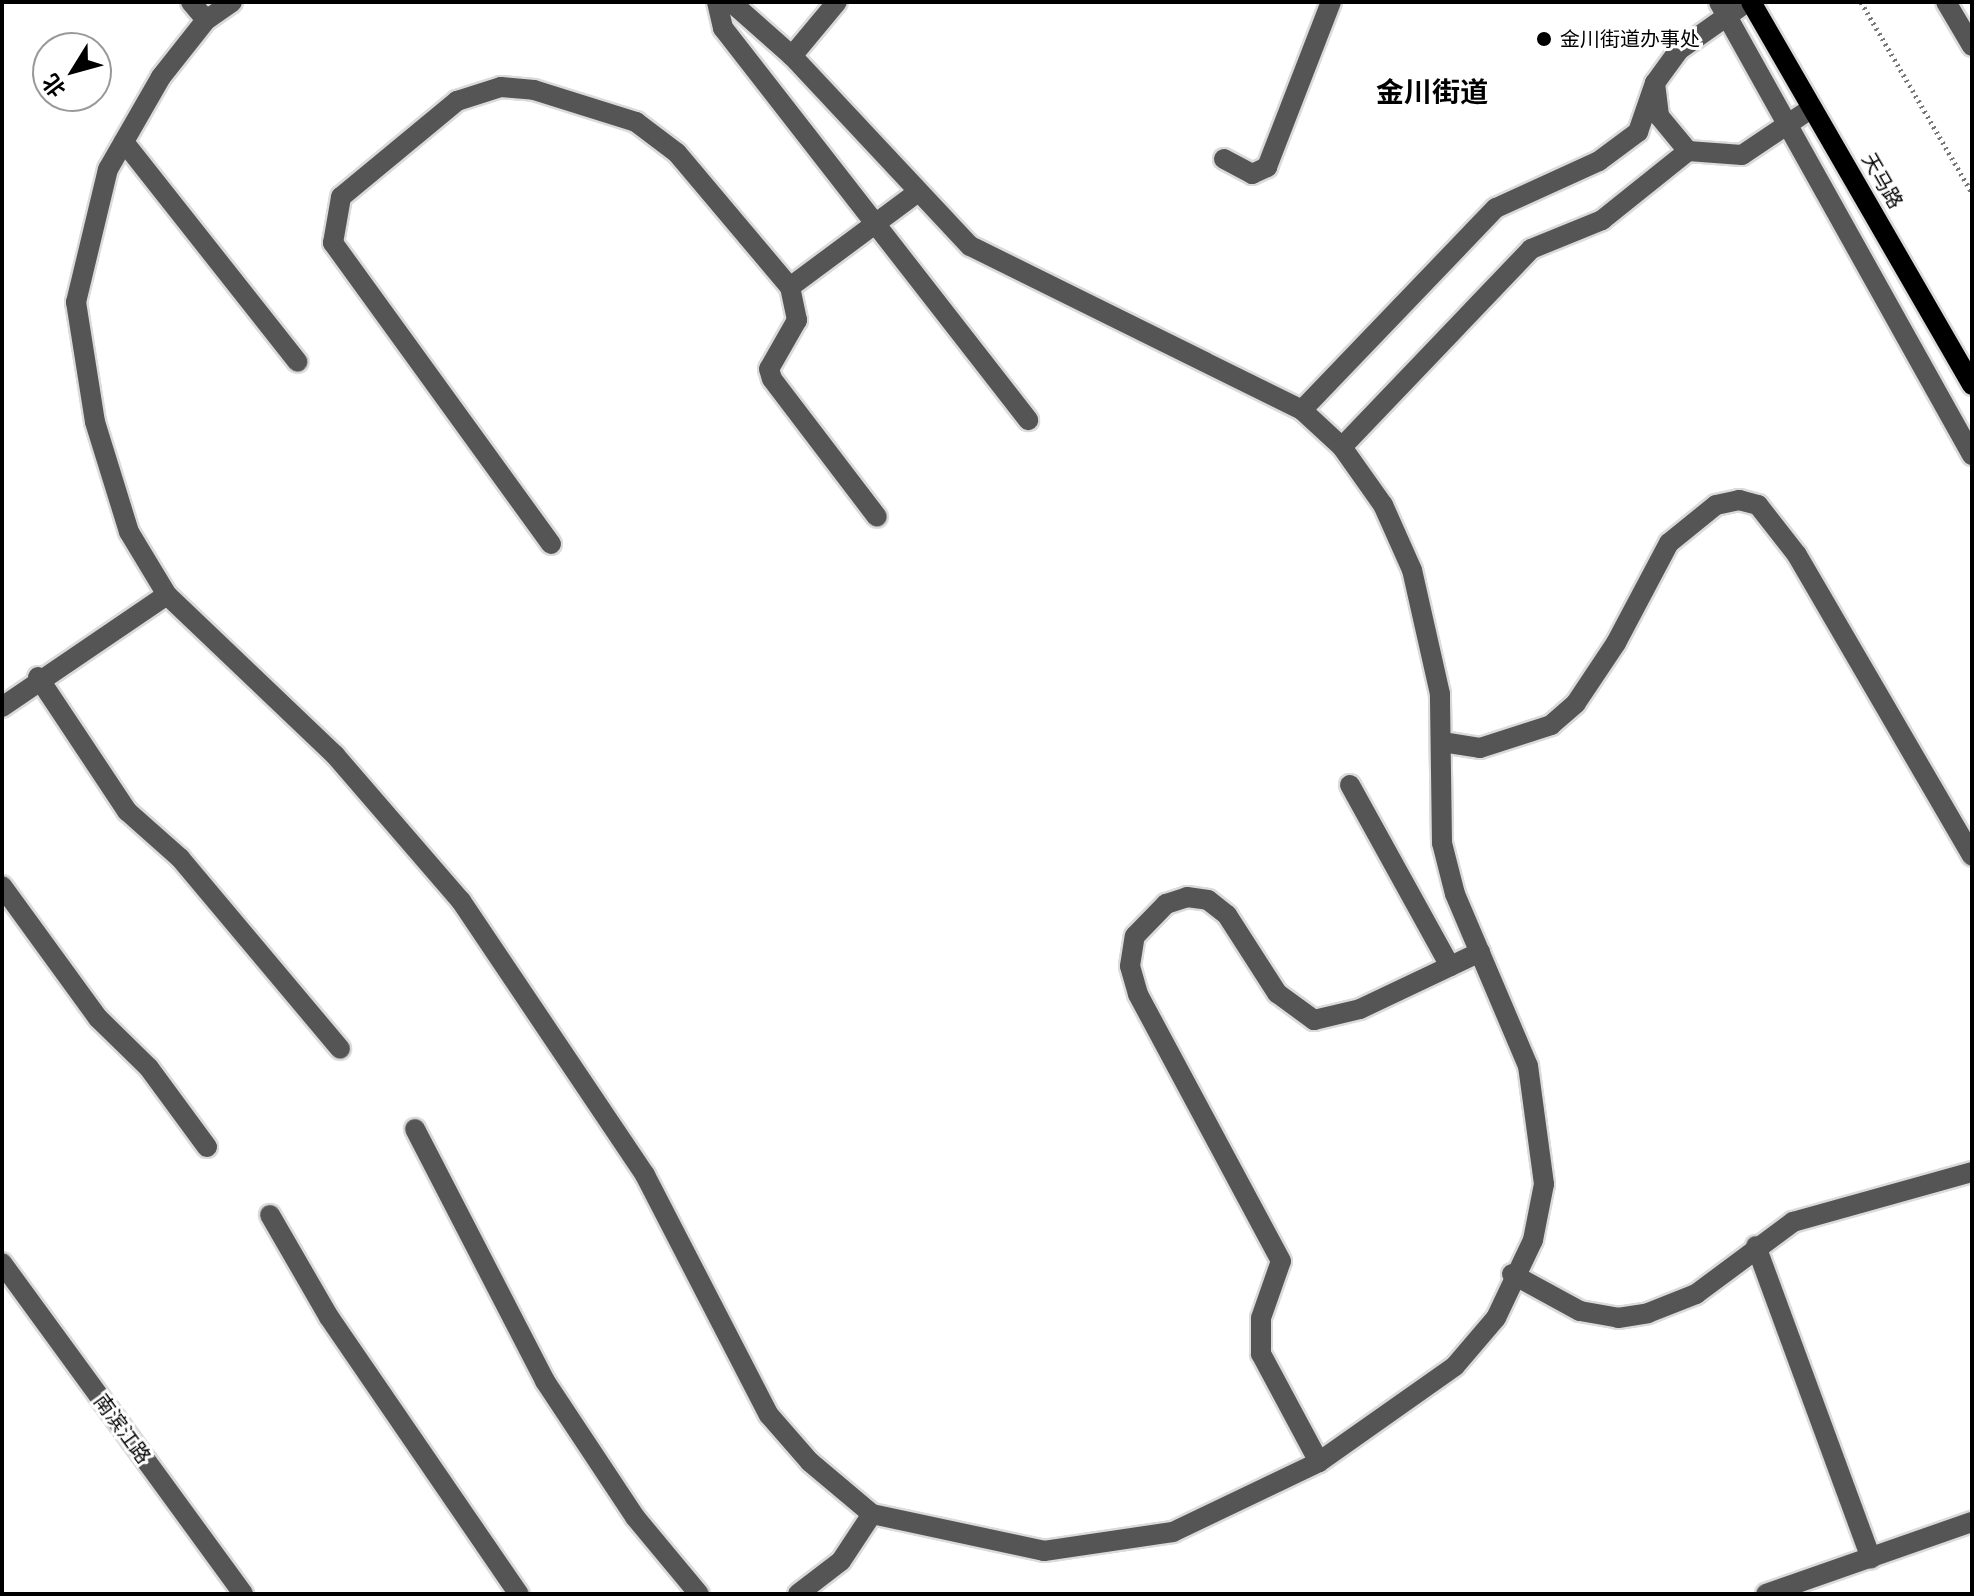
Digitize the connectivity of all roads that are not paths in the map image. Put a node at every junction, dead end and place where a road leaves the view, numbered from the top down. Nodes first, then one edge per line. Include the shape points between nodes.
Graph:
1 (191, 2) edge
2 (232, 2) edge
3 (717, 2) edge
4 (731, 2) edge
5 (837, 2) edge
6 (1331, 2) edge
7 (1749, 2) edge
8 (1946, 2) edge
9 (1724, 9) edge
10 (208, 12) edge
11 (1972, 46) edge
12 (792, 56) junction
13 (1655, 83) junction
14 (1812, 108) junction
15 (1785, 126) junction
16 (124, 142) junction
17 (1688, 151) junction
18 (1224, 159) dead end
19 (918, 192) junction
20 (876, 223) junction
21 (790, 287) junction
22 (298, 362) dead end
23 (1972, 385) edge
24 (1302, 410) junction
25 (1028, 420) dead end
26 (1342, 447) junction
27 (1972, 455) edge
28 (877, 517) dead end
29 (551, 544) dead end
30 (167, 595) junction
31 (38, 677) junction
32 (2, 707) edge
33 (1442, 742) junction
34 (1350, 785) dead end
35 (1972, 856) edge
36 (2, 886) edge
37 (1480, 952) junction
38 (1450, 966) junction
39 (340, 1049) dead end
40 (415, 1129) dead end
41 (207, 1147) dead end
42 (1972, 1172) edge
43 (270, 1215) dead end
44 (1756, 1246) junction
45 (2, 1263) edge
46 (1512, 1274) junction
47 (1319, 1462) junction
48 (872, 1514) junction
49 (1972, 1522) edge
50 (1871, 1559) junction
51 (243, 1594) edge
52 (519, 1594) edge
53 (699, 1594) edge
54 (798, 1594) edge
55 (1766, 1594) edge

1 - 10 street
2 - 10 street
3 - 20 street via 723,28
4 - 12 street
5 - 12 street
6 - 18 street via 1267,167 1252,174
7 - 9 street
7 - 14 main road, 天马路
8 - 11 street
9 - 13 street via 1679,50
9 - 15 street
10 - 16 street
12 - 19 street
13 - 17 street via 1659,116
13 - 24 street via 1638,132 1599,161 1496,208
14 - 15 street
14 - 23 main road, 天马路
15 - 17 street via 1742,155
15 - 27 street
16 - 22 street
16 - 30 street via 108,169 76,302 99,436 129,532
17 - 26 street via 1602,220 1531,249
19 - 20 street
19 - 24 street via 970,246
20 - 21 street
20 - 25 street
21 - 28 street via 797,320 769,369 772,379
21 - 29 street via 661,137 534,90 501,87 457,101 341,197 333,216 339,260
24 - 26 street
26 - 33 street via 1383,505 1412,570 1440,694
30 - 31 street
30 - 48 street via 335,755 461,901 645,1175 769,1415 810,1462
31 - 32 street
31 - 39 street via 127,811 180,858
33 - 35 street via 1480,748 1551,725 1576,703 1616,643 1669,543 1716,505 1739,500 1758,505 1797,555
33 - 37 street via 1442,843
34 - 38 street
36 - 41 street via 98,1018 149,1068
37 - 38 street
37 - 46 street via 1528,1066 1544,1184 1533,1240
38 - 47 street via 1360,1009 1314,1020 1277,993 1227,915 1208,900 1166,904 1135,936 1130,966 1138,994 1281,1261 1261,1318 1261,1354
40 - 53 street via 545,1381 635,1517
42 - 44 street via 1807,1217
43 - 52 street via 329,1317
44 - 46 street via 1696,1294 1618,1318 1580,1311
44 - 50 street
45 - 51 street, 南滨江路
46 - 47 street via 1496,1318 1455,1366
47 - 48 street via 1173,1532 1091,1549 1044,1551
48 - 54 street via 841,1561
49 - 50 street
50 - 55 street

